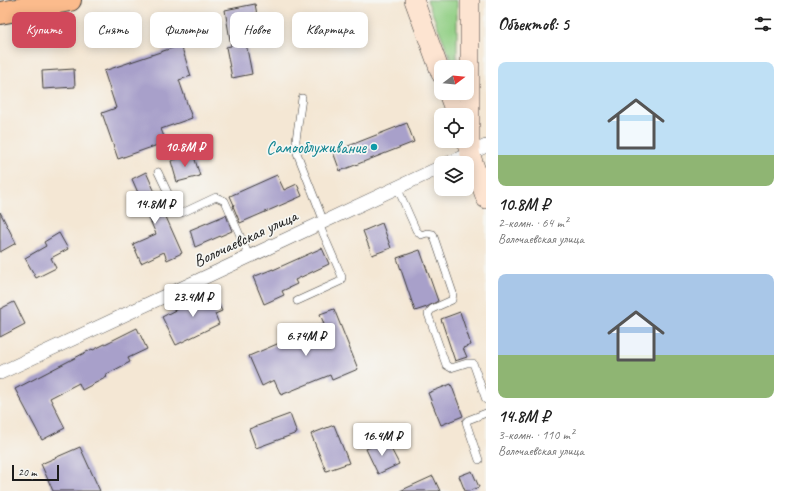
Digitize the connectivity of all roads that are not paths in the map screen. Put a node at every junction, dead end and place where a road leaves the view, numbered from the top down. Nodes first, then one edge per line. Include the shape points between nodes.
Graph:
1 (70, 0) edge
2 (414, 0) edge
3 (470, 0) edge
4 (0, 13) edge
5 (436, 60) edge
6 (302, 98) dead end
7 (473, 108) edge
8 (474, 147) edge
9 (472, 148) edge
10 (460, 156) edge
11 (434, 170) edge
12 (158, 172) dead end
13 (397, 187) junction
14 (486, 199) edge
15 (321, 223) junction
16 (249, 256) junction
17 (297, 301) dead end
18 (0, 373) edge
19 (486, 400) edge
20 (486, 413) edge
21 (479, 460) dead end

1 - 4 highway
2 - 5 main road
3 - 7 main road
6 - 15 lane via 296,140 297,153
8 - 14 main road
9 - 10 street
11 - 13 street, Волочаевская улица
12 - 16 lane via 176,210 182,213 216,197 225,201
13 - 15 street, Волочаевская улица
13 - 19 lane via 416,230 421,235 433,234 454,293 452,300 432,309 428,314 446,365 451,368 473,363
15 - 16 street, Волочаевская улица
15 - 17 lane via 342,277 341,281
16 - 18 street, Волочаевская улица
20 - 21 lane via 466,422

